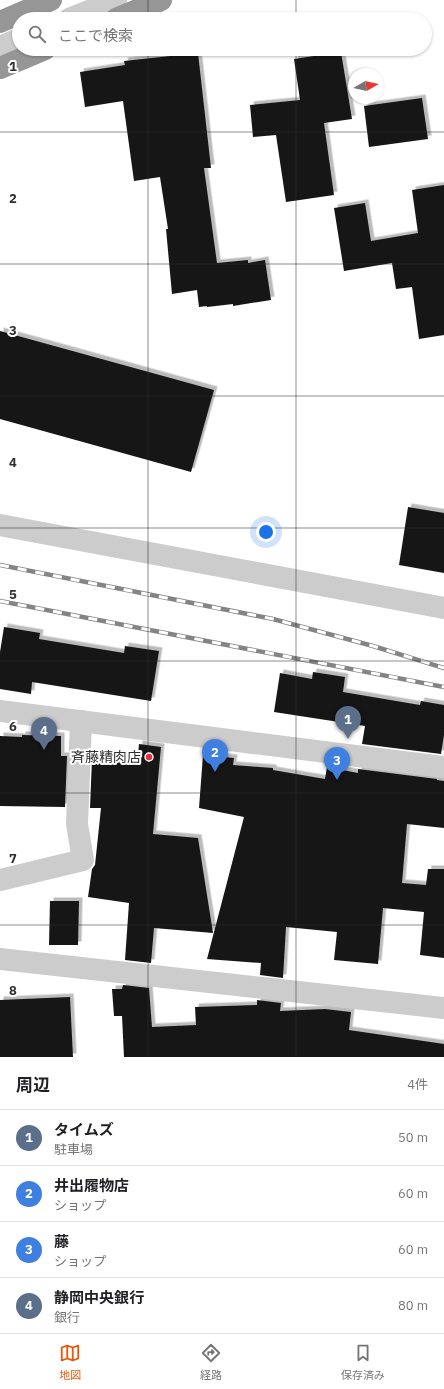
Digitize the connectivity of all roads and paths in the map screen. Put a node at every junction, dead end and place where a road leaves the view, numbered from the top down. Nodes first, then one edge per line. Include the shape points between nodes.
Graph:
1 (51, 0) edge
2 (116, 0) edge
3 (160, 0) edge
4 (23, 12) edge
5 (86, 12) edge
6 (132, 12) edge
7 (12, 17) edge
8 (0, 22) edge
9 (12, 42) edge
10 (0, 47) edge
11 (28, 56) edge
12 (0, 68) edge
13 (0, 525) edge
14 (444, 608) edge
15 (0, 711) edge
16 (82, 721) junction
17 (444, 767) edge
18 (0, 880) edge
19 (0, 959) edge
20 (444, 1008) edge

1 - 4 highway
2 - 5 street
3 - 6 highway
7 - 8 highway
9 - 10 street
11 - 12 highway
13 - 14 street
15 - 16 street
16 - 17 street
16 - 18 street via 77,824 83,860
19 - 20 street

